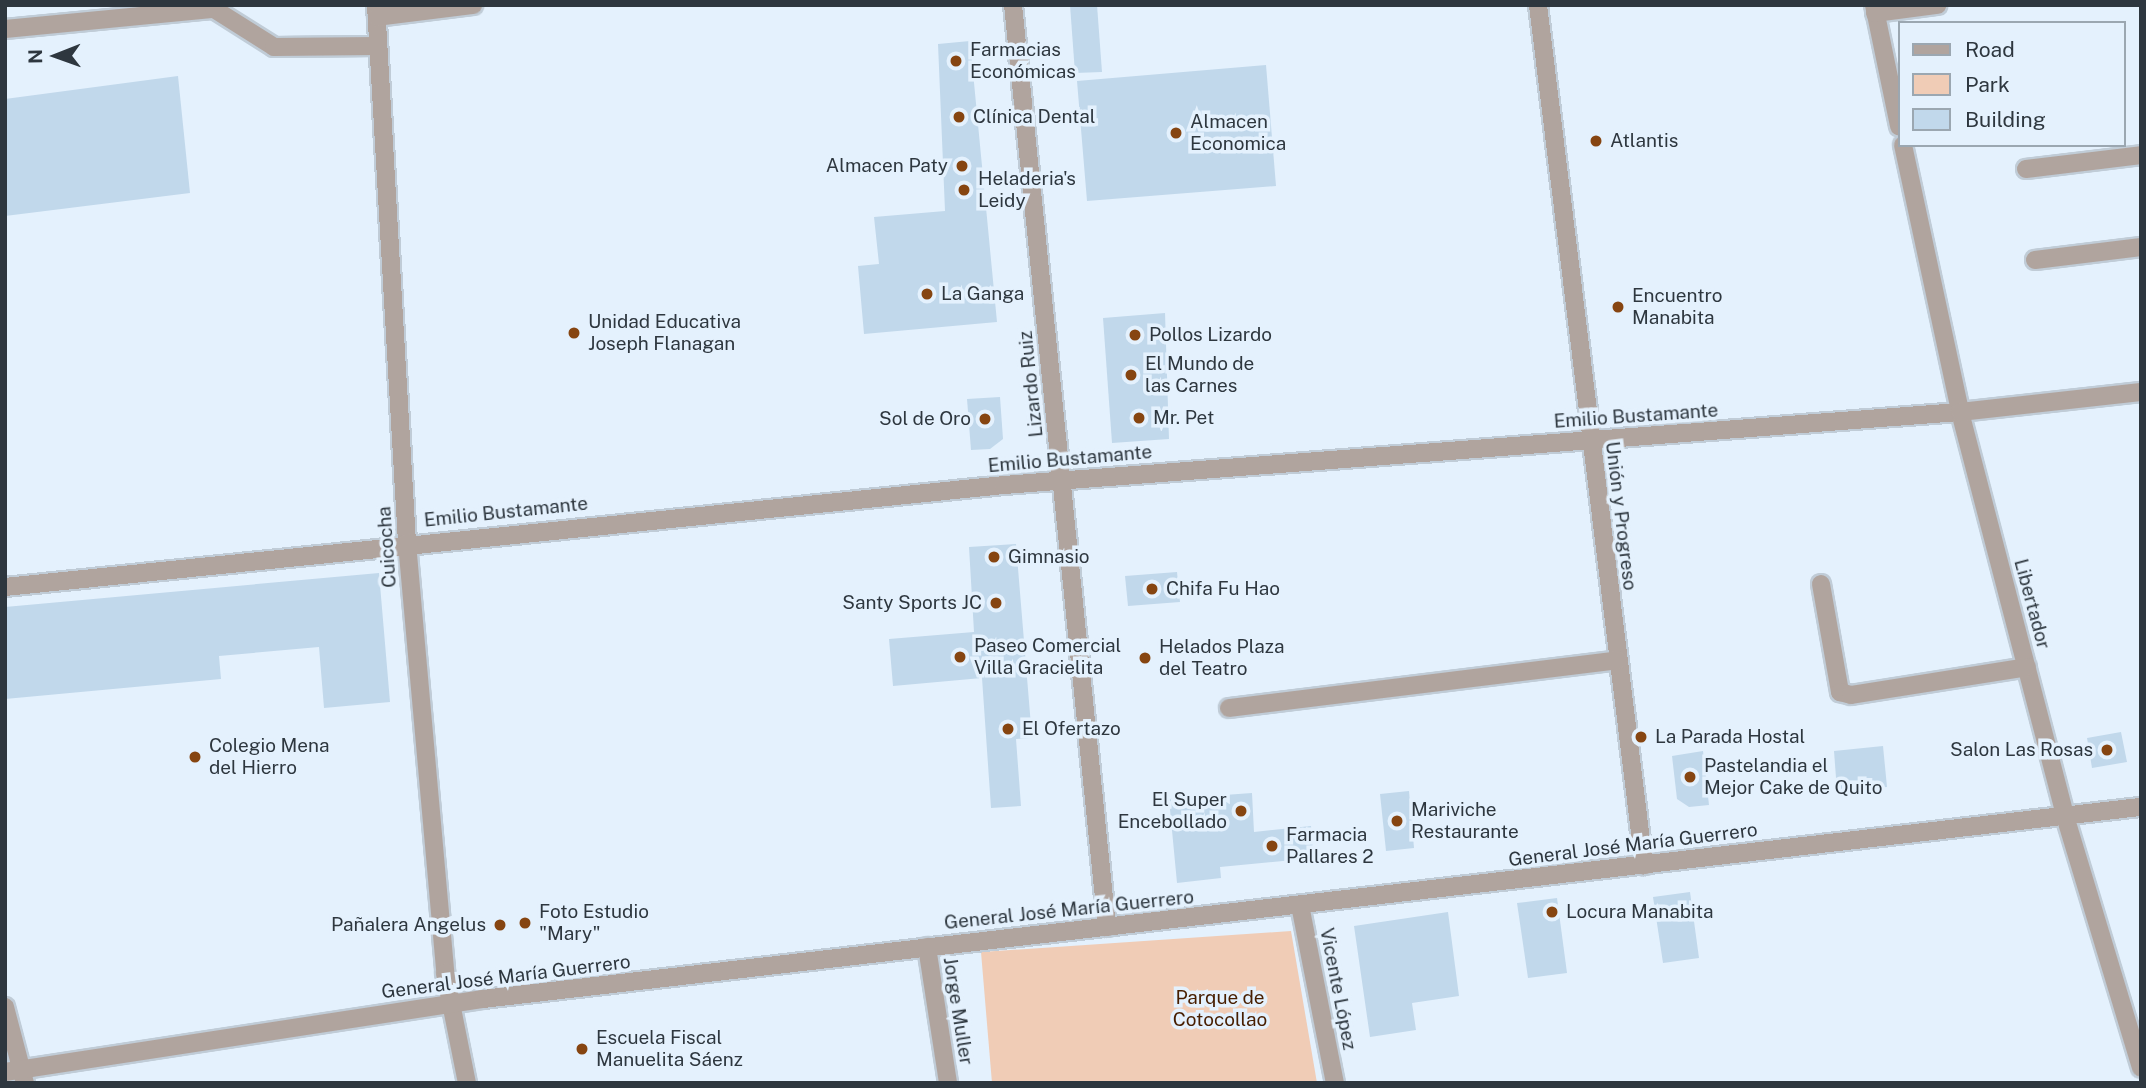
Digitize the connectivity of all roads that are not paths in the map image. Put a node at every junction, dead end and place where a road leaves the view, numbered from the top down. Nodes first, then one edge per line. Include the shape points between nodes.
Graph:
1 (473, 5) edge
2 (1013, 5) edge
3 (1538, 5) edge
4 (1937, 5) edge
5 (1874, 9) edge
6 (376, 11) edge
7 (5, 29) edge
8 (376, 46) junction
9 (1898, 121) edge
10 (1903, 147) edge
11 (2141, 155) edge
12 (2026, 169) dead end
13 (2141, 247) edge
14 (2035, 260) dead end
15 (2141, 392) edge
16 (1960, 412) junction
17 (1591, 440) junction
18 (1062, 480) junction
19 (407, 543) junction
20 (1821, 584) dead end
21 (5, 587) edge
22 (1618, 660) junction
23 (2026, 667) junction
24 (1229, 708) dead end
25 (2141, 807) edge
26 (2065, 816) junction
27 (1644, 865) junction
28 (1300, 905) junction
29 (1107, 927) junction
30 (927, 947) junction
31 (450, 1003) junction
32 (5, 1007) edge
33 (2141, 1068) edge
34 (17, 1074) edge
35 (467, 1083) edge
36 (948, 1083) edge
37 (1335, 1083) edge

1 - 6 street
2 - 18 street, Lizardo Ruiz
3 - 17 street, Unión y Progreso
4 - 5 street
5 - 9 street
6 - 8 street, Cuicocha
7 - 8 street via 214,9 274,47
8 - 19 street, Cuicocha
10 - 16 street, Libertador
11 - 12 street
13 - 14 street
15 - 16 street, Emilio Bustamante
16 - 17 street, Emilio Bustamante
16 - 23 street, Libertador
17 - 18 street, Emilio Bustamante
17 - 22 street, Unión y Progreso
18 - 19 street, Emilio Bustamante
18 - 29 street, Lizardo Ruiz
19 - 21 street, Emilio Bustamante
19 - 31 street, Cuicocha
20 - 23 street via 1840,692 1851,695
22 - 24 street
22 - 27 street, Unión y Progreso
23 - 26 street, Libertador
25 - 26 street, General José María Guerrero
26 - 27 street, General José María Guerrero
26 - 33 street, Libertador
27 - 28 street, General José María Guerrero
28 - 29 street, General José María Guerrero
28 - 37 street, Vicente López
29 - 30 street, General José María Guerrero
30 - 31 street, General José María Guerrero
30 - 36 street, Jorge Muller
31 - 34 street, General José María Guerrero
31 - 35 street, Cuicocha
32 - 34 street

